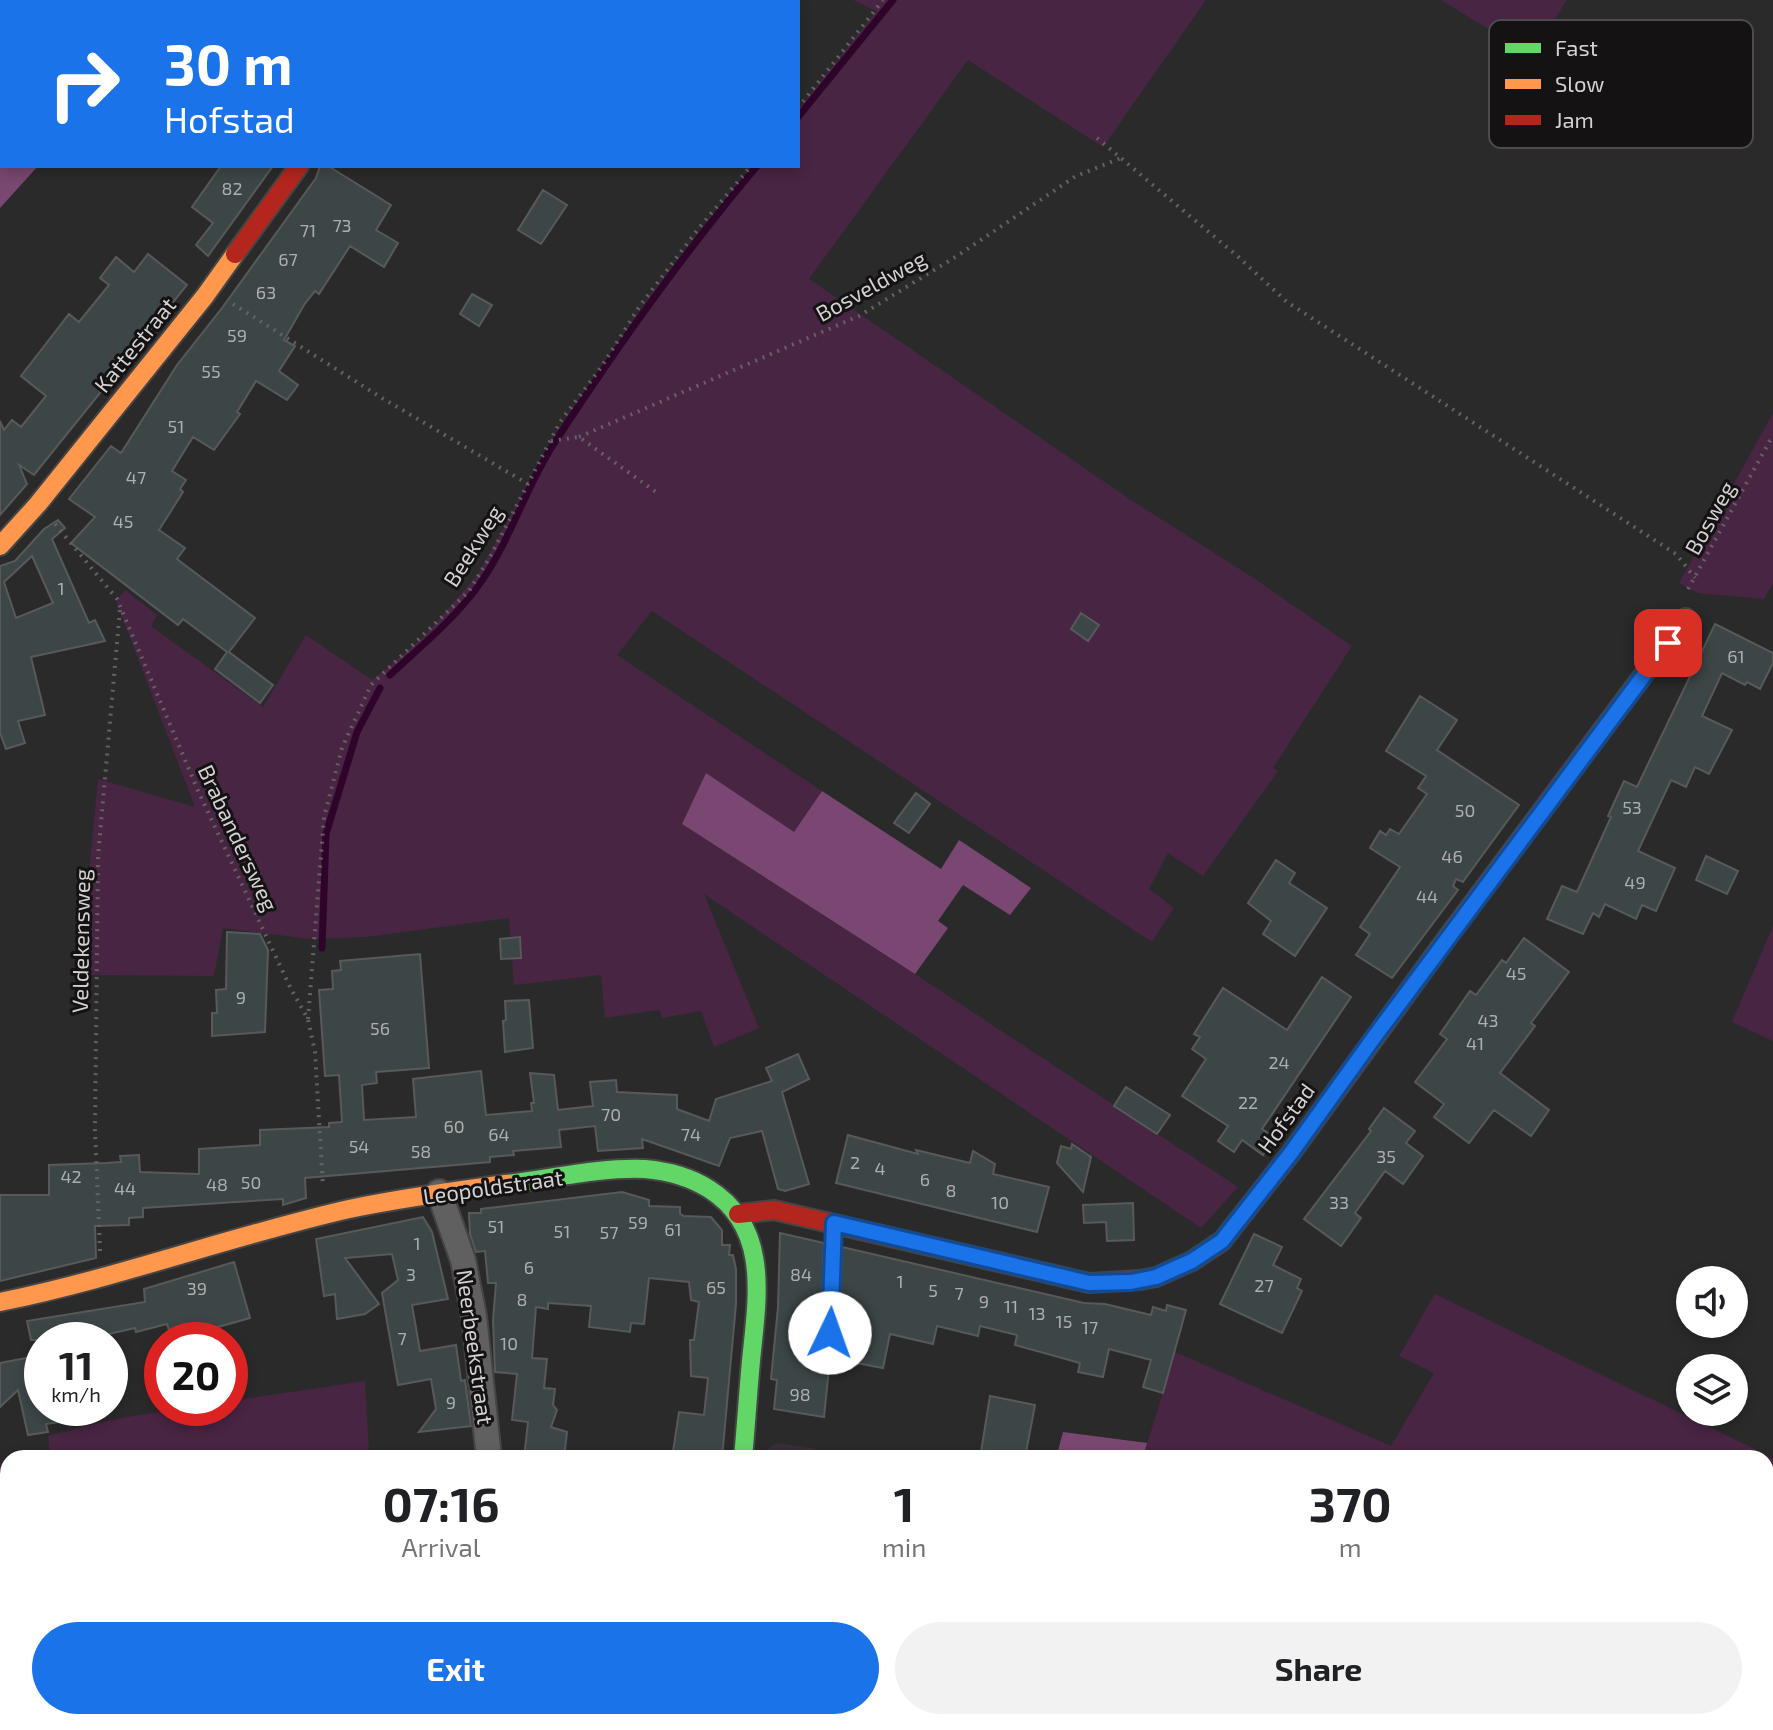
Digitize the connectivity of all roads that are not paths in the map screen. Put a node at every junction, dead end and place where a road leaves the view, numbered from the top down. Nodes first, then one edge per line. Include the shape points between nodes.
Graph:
1 (298, 168) edge
2 (0, 546) edge
3 (1686, 618) road end
4 (439, 1192) junction
5 (738, 1214) junction
6 (834, 1223) junction
7 (0, 1302) edge
8 (830, 1333) dead end
9 (488, 1450) edge
10 (744, 1450) edge

1 - 2 street, Kattestraat via 209,289
3 - 6 street, Hofstad via 1222,1241 1156,1277 1089,1283
4 - 5 street, Leopoldstraat via 620,1170 663,1171 719,1194
4 - 7 street, Leopoldstraat via 324,1215
4 - 9 street, Neerbeekstraat via 463,1260 474,1316
5 - 6 street, Hofstad via 774,1210
5 - 10 street, Leopoldstraat via 749,1233 757,1269
6 - 8 lane

